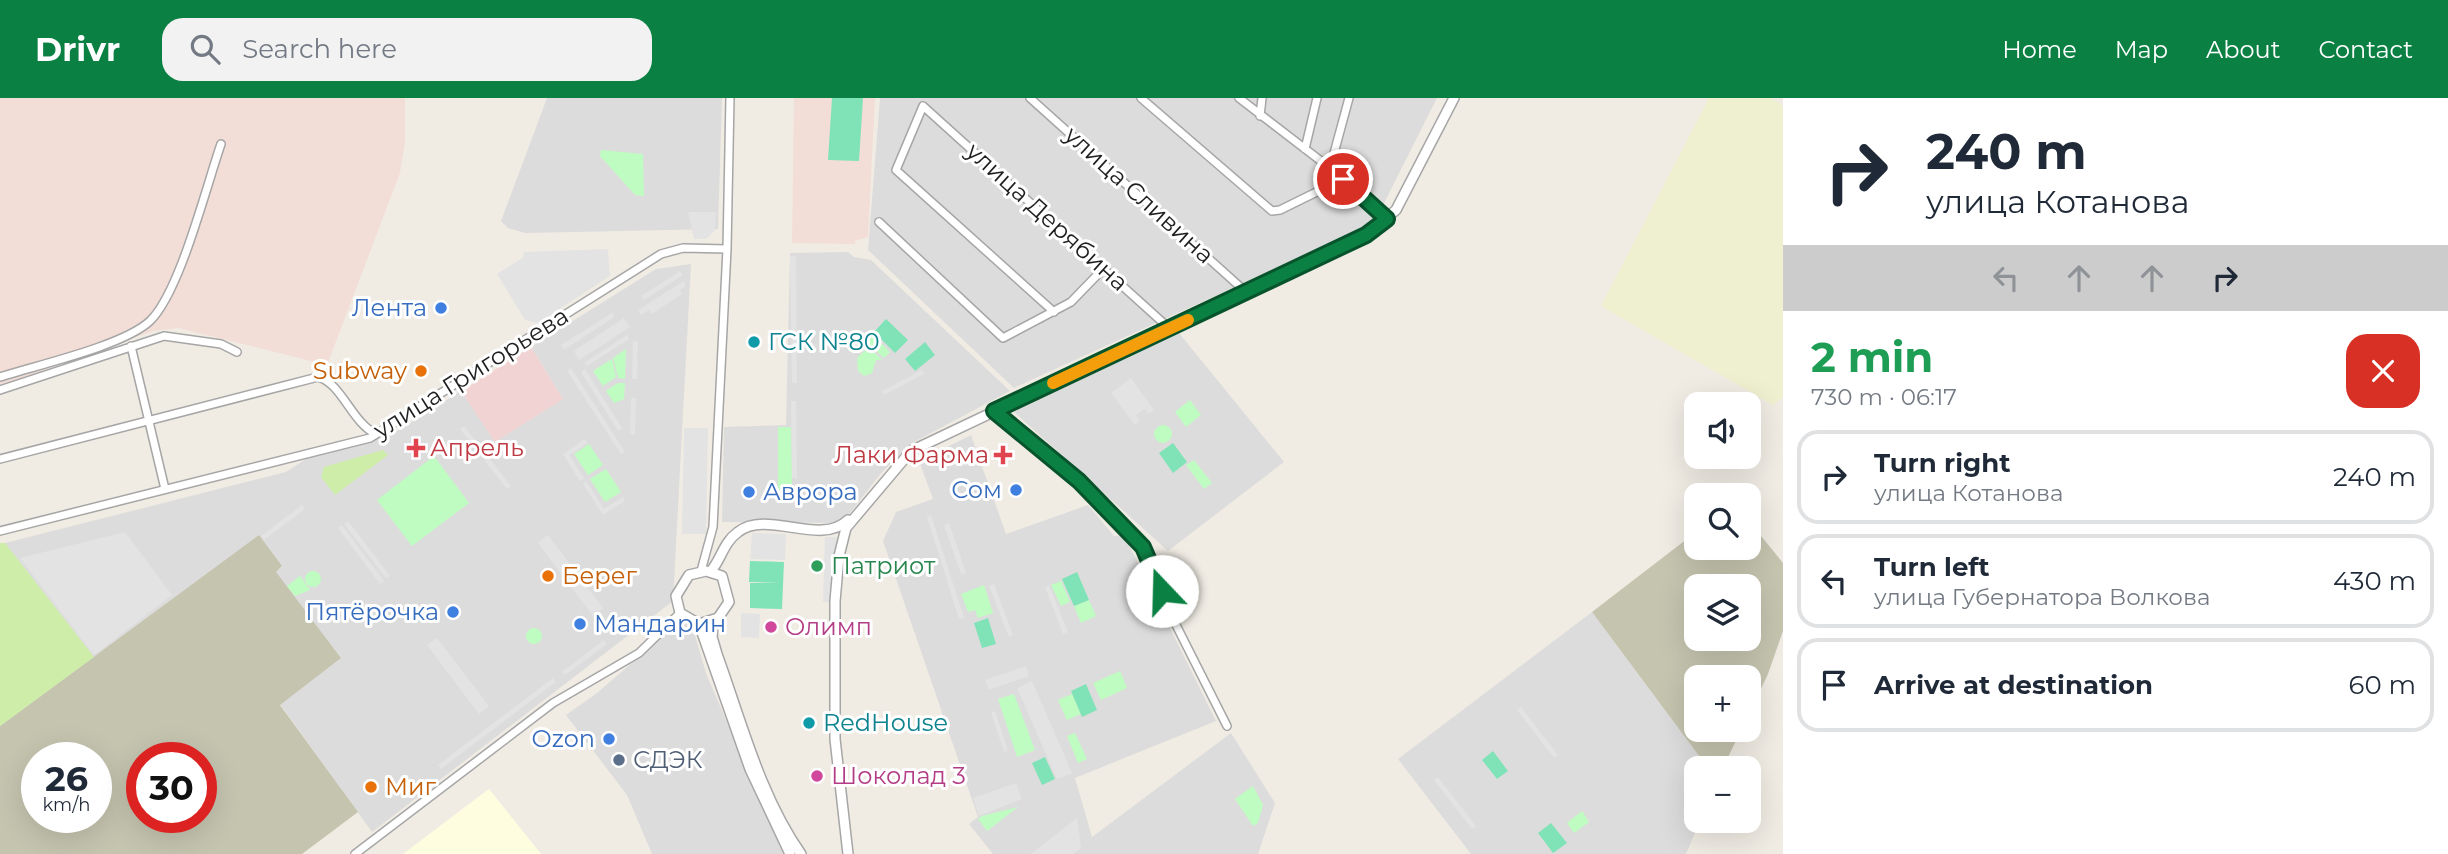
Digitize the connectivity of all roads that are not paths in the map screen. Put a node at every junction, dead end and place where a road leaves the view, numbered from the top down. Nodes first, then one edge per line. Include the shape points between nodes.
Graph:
1 (730, 98) edge
2 (1030, 98) edge
3 (1141, 98) edge
4 (1239, 98) edge
5 (1262, 98) edge
6 (1317, 98) edge
7 (1349, 98) edge
8 (1454, 98) edge
9 (1260, 116) junction
10 (221, 144) dead end
11 (1305, 149) junction
12 (1330, 168) junction
13 (1343, 179) junction
14 (1387, 219) junction
15 (878, 222) dead end
16 (727, 249) junction
17 (1104, 268) junction
18 (1247, 293) junction
19 (1054, 312) junction
20 (1170, 329) junction
21 (131, 346) junction
22 (237, 352) dead end
23 (0, 377) edge
24 (0, 390) edge
25 (994, 411) junction
26 (148, 423) junction
27 (376, 434) junction
28 (0, 459) edge
29 (886, 477) junction
30 (165, 489) junction
31 (846, 528) junction
32 (0, 531) edge
33 (835, 532) junction
34 (711, 537) junction
35 (841, 542) junction
36 (725, 543) junction
37 (701, 571) junction
38 (711, 571) junction
39 (722, 576) junction
40 (680, 613) junction
41 (713, 622) junction
42 (699, 624) junction
43 (1227, 726) dead end
44 (355, 854) edge
45 (790, 854) edge
46 (801, 854) edge
47 (848, 854) edge

1 - 16 street
2 - 18 street, улица Сливина
3 - 13 street via 1272,211
4 - 9 street
5 - 9 street
6 - 11 street
7 - 12 street
8 - 14 street via 1415,177
9 - 11 street
10 - 23 street via 170,294 149,322 125,337
11 - 12 street
12 - 13 street
13 - 14 street
14 - 18 street via 1357,240
15 - 19 street via 1003,338
16 - 27 street, улица Григорьева via 683,248 661,254
16 - 34 street
17 - 19 street via 1071,302
17 - 19 street, улица Дерябина via 923,106 896,170
17 - 20 street, улица Дерябина
18 - 20 street
20 - 25 street
21 - 22 street via 172,336 221,344
21 - 24 street
21 - 26 street
25 - 29 street via 911,451
25 - 43 street via 1079,481 1145,550 1168,609
26 - 27 street via 318,377 330,383 365,429
26 - 28 street
26 - 30 street
27 - 30 street, улица Григорьева
29 - 31 street
29 - 36 street via 843,525 815,529 755,525
30 - 32 street, улица Григорьева
31 - 33 street
31 - 35 street
33 - 35 street
33 - 39 street via 750,532 727,546
34 - 36 street
34 - 37 street
35 - 47 street via 835,601 835,739
36 - 38 street
37 - 38 street
37 - 40 street via 689,575 677,590
38 - 39 street
39 - 41 street via 729,602
40 - 42 street
40 - 44 street via 639,653 553,703
41 - 42 street
41 - 46 street via 717,654 758,766 784,831
42 - 45 street via 750,769

